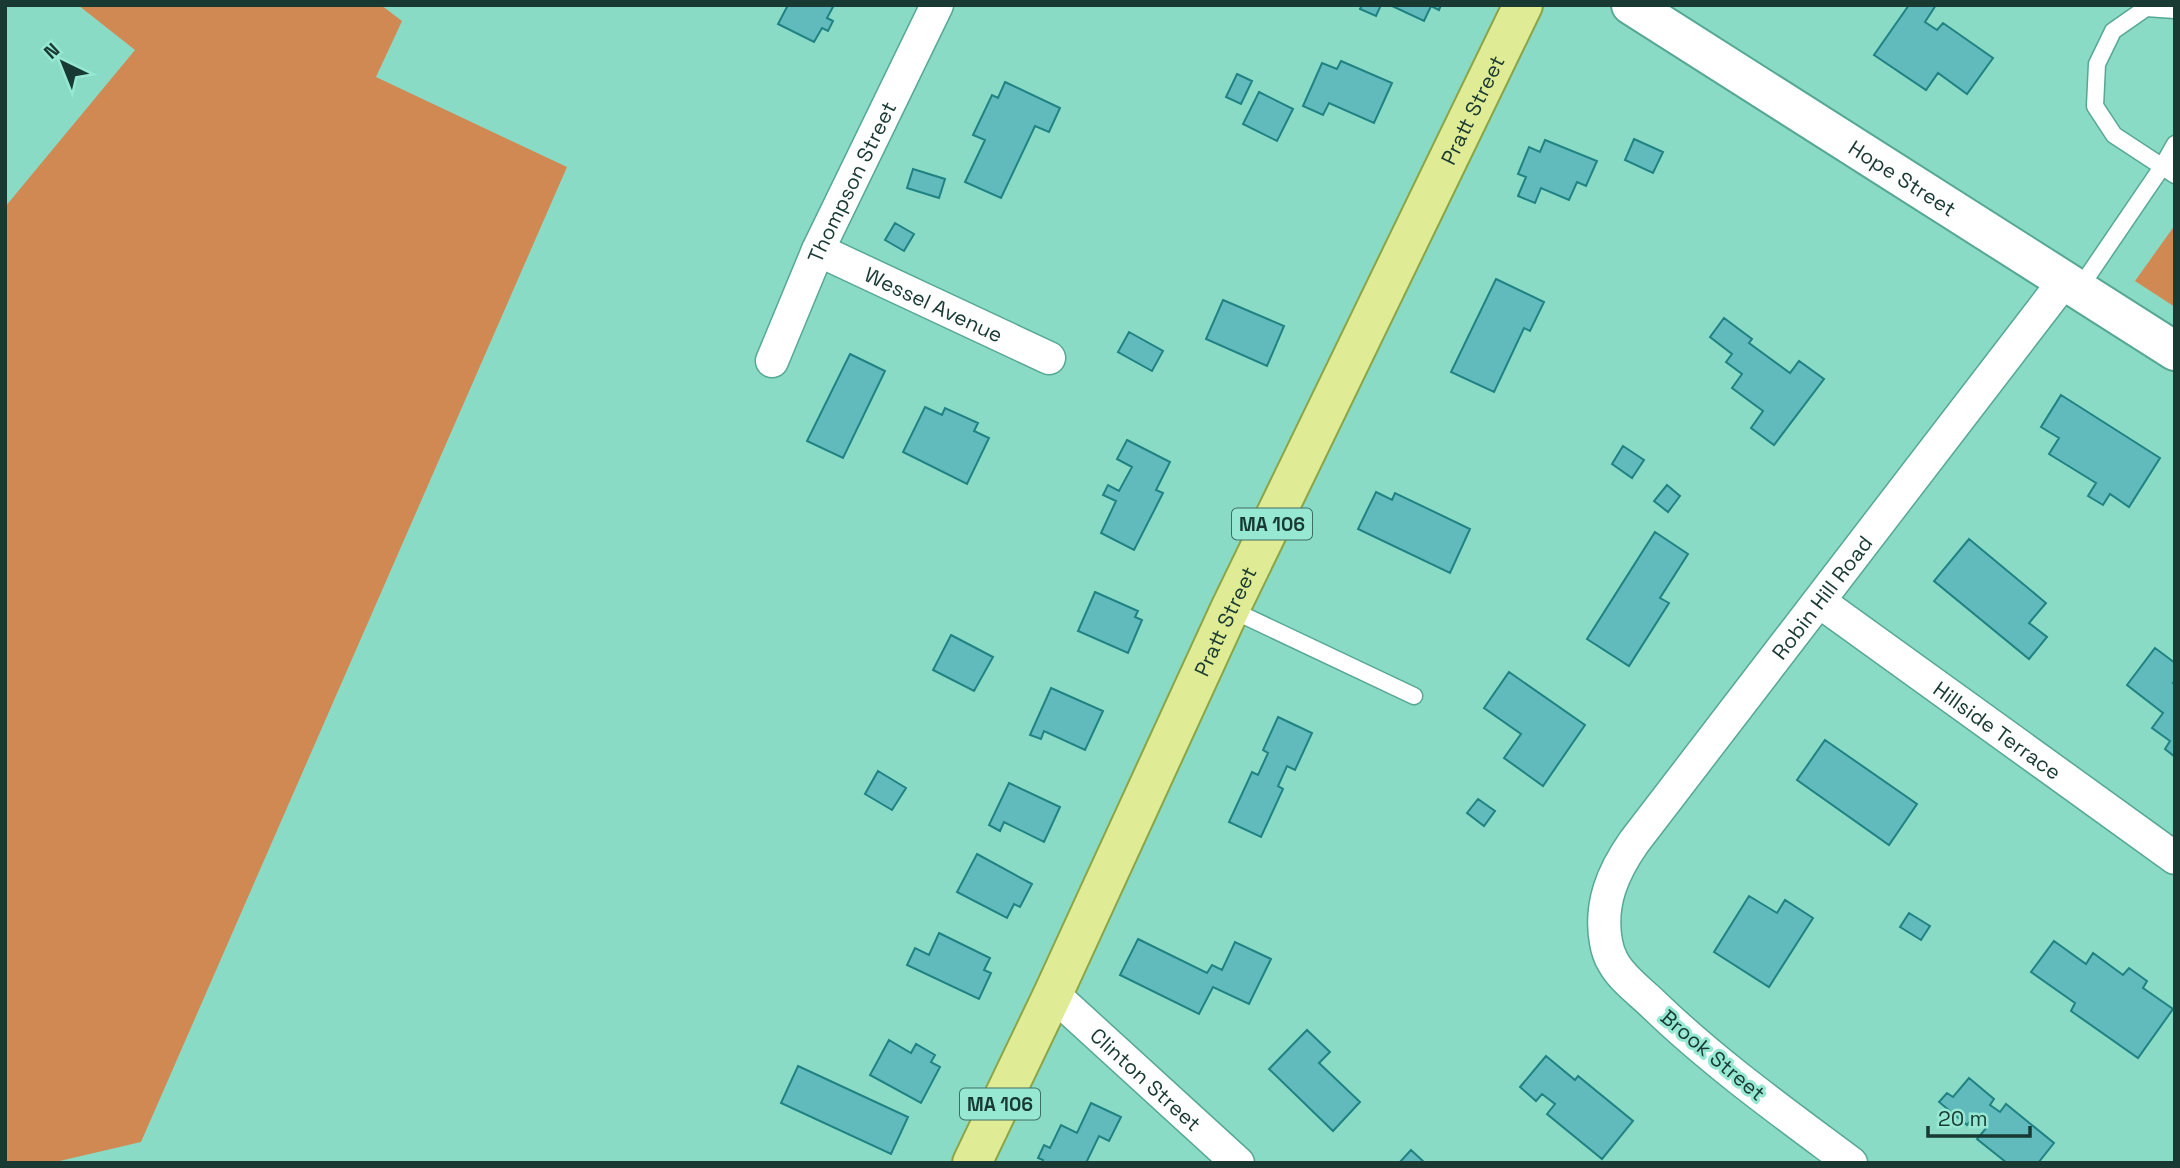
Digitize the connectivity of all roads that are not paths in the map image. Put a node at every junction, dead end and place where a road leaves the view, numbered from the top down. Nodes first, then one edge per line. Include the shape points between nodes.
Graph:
1 (937, 5) edge
2 (1523, 5) edge
3 (1645, 9) edge
4 (2175, 10) edge
5 (2175, 144) edge
6 (2168, 171) edge
7 (818, 250) junction
8 (2072, 285) junction
9 (2175, 351) edge
10 (1049, 358) dead end
11 (772, 361) dead end
12 (1820, 603) junction
13 (1230, 609) junction
14 (1413, 696) dead end
15 (2175, 858) edge
16 (1605, 926) joint
17 (1053, 994) junction
18 (972, 1163) edge
19 (1238, 1163) edge
20 (1851, 1163) edge

1 - 7 street, Thompson Street
2 - 13 main road, Pratt Street / MA 106
3 - 8 main road, Hope Street
4 - 6 lane via 2146,8 2113,31 2097,64 2095,106 2114,135
5 - 6 lane
6 - 8 lane
7 - 10 street, Wessel Avenue
7 - 11 street, Thompson Street
8 - 9 main road, Hope Street
8 - 12 street, Robin Hill Road
12 - 15 street, Hillside Terrace
12 - 16 street, Robin Hill Road via 1617,866 1609,888
13 - 14 lane
13 - 17 main road, Pratt Street / MA 106
16 - 20 street, Brook Street via 1614,963 1672,1023
17 - 18 main road, Pratt Street / MA 106
17 - 19 street, Clinton Street

